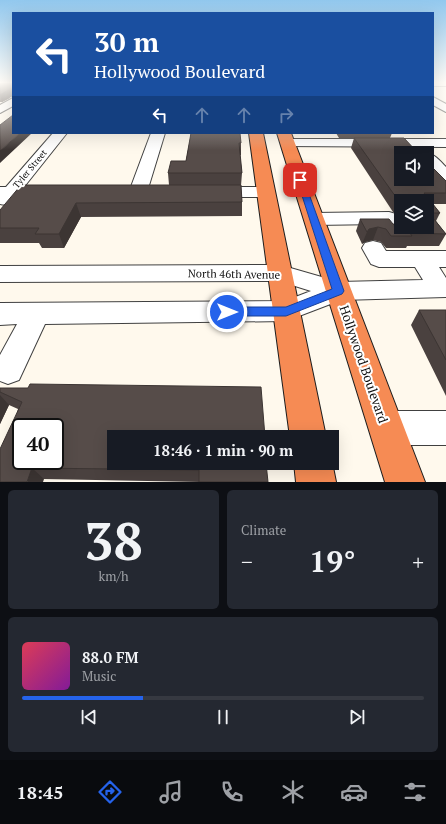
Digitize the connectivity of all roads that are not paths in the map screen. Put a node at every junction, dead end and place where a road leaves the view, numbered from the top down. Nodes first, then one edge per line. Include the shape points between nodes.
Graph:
1 (59, 134) edge
2 (158, 134) edge
3 (256, 134) edge
4 (286, 138) edge
5 (408, 138) edge
6 (446, 143) edge
7 (416, 146) edge
8 (434, 164) edge
9 (446, 176) edge
10 (63, 192) edge
11 (138, 192) edge
12 (199, 192) edge
13 (266, 192) junction
14 (3, 196) edge
15 (314, 219) junction
16 (388, 241) junction
17 (446, 259) edge
18 (280, 273) junction
19 (0, 274) edge
20 (443, 288) edge
21 (338, 291) junction
22 (286, 311) junction
23 (37, 313) junction
24 (0, 314) edge
25 (8, 370) dead end
26 (386, 428) junction
27 (446, 428) edge
28 (307, 430) edge
29 (314, 470) edge
30 (316, 482) edge
31 (404, 482) edge

1 - 14 street, Tyler Street
2 - 11 street
3 - 13 highway
4 - 5 street
4 - 15 highway, Hollywood Boulevard
5 - 6 street
5 - 7 street
8 - 9 street
10 - 14 street
12 - 13 street
13 - 18 highway
15 - 16 street
15 - 21 highway, Hollywood Boulevard
16 - 17 street
16 - 20 street
18 - 19 street, North 46th Avenue
18 - 21 street, North 46th Avenue
18 - 22 highway
20 - 21 street
21 - 22 street
21 - 26 highway, Hollywood Boulevard
22 - 23 street
22 - 28 highway
23 - 24 street
23 - 25 street
26 - 27 street
26 - 31 highway, Hollywood Boulevard
29 - 30 highway

